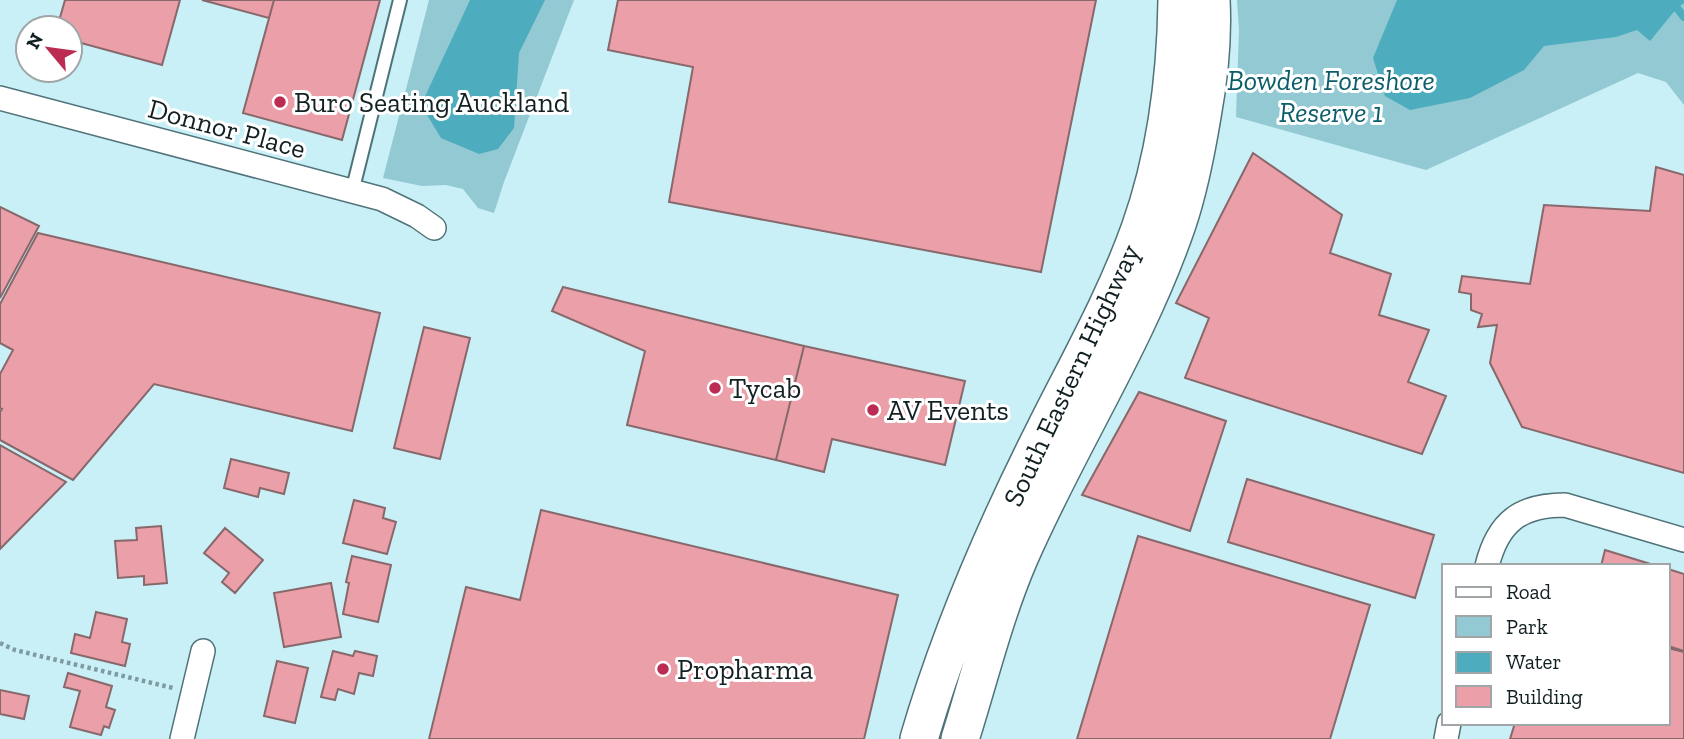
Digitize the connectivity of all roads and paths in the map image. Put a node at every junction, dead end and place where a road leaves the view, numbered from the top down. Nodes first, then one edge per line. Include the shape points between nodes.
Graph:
1 (400, 0) edge
2 (1177, 0) edge
3 (1211, 0) edge
4 (0, 98) edge
5 (352, 192) junction
6 (434, 228) dead end
7 (1684, 540) edge
8 (1487, 564) edge
9 (0, 643) edge
10 (202, 651) dead end
11 (181, 689) dead end
12 (182, 739) edge
13 (919, 739) edge
14 (960, 739) edge

1 - 5 lane
2 - 13 main road, South Eastern Highway via 1171,99 1140,228 1115,292 1012,497 960,620
3 - 14 main road, South Eastern Highway via 1207,85 1194,165 1177,223 1155,282 1018,561
4 - 5 street, Donnor Place
5 - 6 street, Donnor Place via 382,199
7 - 8 street via 1573,507 1548,505 1508,523
9 - 11 path
10 - 12 street

